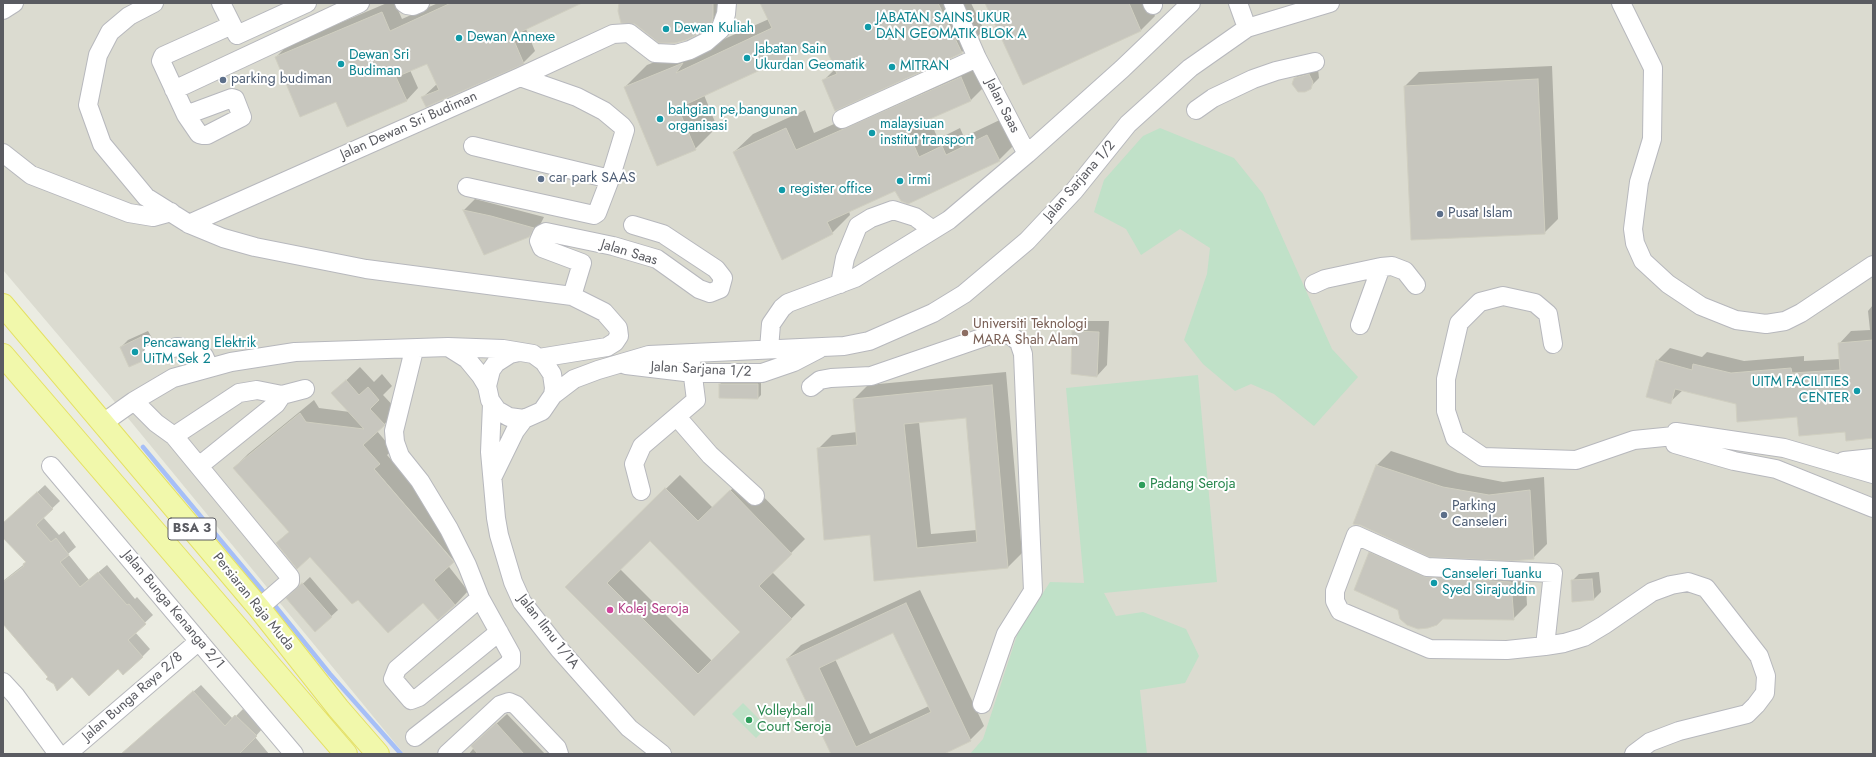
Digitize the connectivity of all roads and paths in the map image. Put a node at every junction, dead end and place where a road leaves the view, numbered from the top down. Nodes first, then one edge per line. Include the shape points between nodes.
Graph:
1 (14, 3) edge
2 (154, 3) edge
3 (360, 3) edge
4 (404, 3) edge
5 (420, 3) edge
6 (727, 3) edge
7 (953, 3) edge
8 (1191, 3) edge
9 (1238, 3) edge
10 (1330, 3) edge
11 (1621, 3) edge
12 (225, 4) edge
13 (305, 4) edge
14 (3, 10) edge
15 (313, 25) junction
16 (1247, 28) junction
17 (234, 30) junction
18 (247, 56) junction
19 (977, 58) junction
20 (1315, 62) dead end
21 (520, 77) junction
22 (174, 90) junction
23 (1196, 110) dead end
24 (186, 115) dead end
25 (842, 119) dead end
26 (473, 146) dead end
27 (3, 153) edge
28 (1027, 154) junction
29 (610, 179) junction
30 (467, 187) dead end
31 (146, 197) junction
32 (115, 208) junction
33 (171, 212) junction
34 (189, 224) junction
35 (632, 225) dead end
36 (933, 230) junction
37 (1873, 265) edge
38 (1381, 267) junction
39 (840, 284) junction
40 (1314, 284) dead end
41 (1416, 285) dead end
42 (572, 296) junction
43 (4, 307) edge
44 (1360, 325) dead end
45 (1553, 344) dead end
46 (823, 346) junction
47 (448, 347) junction
48 (769, 349) junction
49 (414, 350) junction
50 (153, 352) dead end
51 (519, 352) junction
52 (690, 352) junction
53 (3, 355) edge
54 (539, 358) junction
55 (621, 364) junction
56 (209, 367) junction
57 (693, 372) junction
58 (487, 386) junction
59 (811, 387) dead end
60 (305, 389) dead end
61 (282, 395) junction
62 (553, 395) junction
63 (134, 401) junction
64 (492, 404) junction
65 (677, 417) junction
66 (524, 419) junction
67 (103, 423) junction
68 (174, 436) junction
69 (1674, 436) junction
70 (1873, 458) edge
71 (1836, 462) junction
72 (51, 466) dead end
73 (199, 466) junction
74 (1873, 474) edge
75 (492, 477) junction
76 (641, 491) dead end
77 (755, 496) dead end
78 (1873, 508) edge
79 (480, 598) junction
80 (267, 601) junction
81 (499, 632) junction
82 (198, 641) junction
83 (1546, 646) junction
84 (3, 682) edge
85 (982, 704) dead end
86 (415, 737) dead end
87 (659, 753) edge
88 (58, 754) edge
89 (67, 754) edge
90 (294, 754) edge
91 (346, 754) edge
92 (378, 754) edge
93 (447, 754) edge
94 (559, 754) edge
95 (1634, 754) edge

1 - 14 street
2 - 31 street via 129,16 110,32 98,55 88,104 102,144
3 - 15 street
4 - 5 street via 413,6
6 - 21 street, Jalan Dewan Sri Budiman via 720,30 706,42 690,50 676,54 655,53 630,33 622,32
7 - 19 street, Jalan Saas
8 - 28 street
9 - 16 street
10 - 16 street, Jalan Sarjana 1/2
11 - 37 street via 1653,68 1652,139 1638,182 1633,229 1635,243 1643,261 1668,284 1701,306 1736,320 1766,324 1785,321 1801,313
12 - 17 street
13 - 15 street
13 - 17 street
15 - 18 street
16 - 46 street, Jalan Sarjana 1/2 via 1190,68 1128,124 1074,191 1027,241 964,294 933,313 869,341 844,346
17 - 18 street
17 - 22 street via 163,56 160,61
18 - 22 street
19 - 25 street
19 - 28 street, Jalan Saas
20 - 23 street via 1280,70 1253,80 1213,98
21 - 29 street via 577,97 604,111 625,130
21 - 34 street, Jalan Dewan Sri Budiman
22 - 24 street
26 - 29 street
27 - 32 street via 31,175
28 - 36 street via 949,220
29 - 30 street via 594,215
31 - 32 street
31 - 33 street
32 - 33 street via 143,216
33 - 34 street
34 - 42 street via 223,238 255,247 366,269
35 - 42 street, Jalan Saas via 663,234 716,269 723,278 720,289 710,293 705,291 657,258 546,232 539,238 542,248 582,263
36 - 39 street via 855,278
36 - 39 street via 916,217 893,210 871,218 858,226 845,258
38 - 40 street via 1325,279
38 - 41 street via 1392,266 1405,271
38 - 44 street
39 - 48 street via 788,303 782,308 771,324
42 - 54 street via 604,312 618,328 619,336 607,347
43 - 67 main road, Persiaran Raja Muda / BSA 3
45 - 69 street via 1548,314 1536,303 1502,296 1480,302 1459,323 1446,379 1446,411 1455,438 1483,457 1576,460 1634,440
46 - 48 street, Jalan Sarjana 1/2
46 - 57 street, Jalan Sarjana 1/2 via 794,362 762,373
47 - 49 street
47 - 51 street
47 - 58 street via 467,359
48 - 52 street, Jalan Sarjana 1/2
49 - 56 street via 295,352
49 - 79 street via 394,431 395,442 400,456 449,528
50 - 56 street via 185,348 204,356
51 - 54 street via 533,354
51 - 58 street via 502,357 496,363 491,370
52 - 55 street, Jalan Sarjana 1/2 via 649,355
52 - 57 street
53 - 91 main road, Persiaran Raja Muda / BSA 3
54 - 62 street via 552,374
55 - 57 street, Jalan Sarjana 1/2
55 - 62 street, Jalan Sarjana 1/2 via 574,379
56 - 63 street via 173,378
57 - 65 street via 696,400
58 - 64 street
59 - 85 street via 820,380 871,376 996,333 1010,335 1019,342 1023,354 1033,591 1006,634
60 - 61 street
61 - 68 street via 257,390 240,393
61 - 73 street via 276,404
62 - 66 street via 542,411
63 - 67 street
63 - 68 street via 156,423
64 - 66 street via 502,414
64 - 75 street
65 - 76 street via 642,446 634,464
65 - 77 street via 710,455
66 - 75 street, Jalan Ilmu 1/1A via 515,431
67 - 80 main road, Persiaran Raja Muda / BSA 3
68 - 73 street
69 - 71 street via 1676,432 1784,448
69 - 78 street via 1675,444 1734,461 1776,469
70 - 71 street
71 - 74 street
72 - 82 street, Jalan Bunga Kenanga 2/1
73 - 80 street via 290,577 290,581
75 - 87 street, Jalan Ilmu 1/1A via 499,535 513,582 522,602 559,649 624,722
79 - 81 street
79 - 81 street via 397,669 393,680 411,700 419,698
80 - 92 main road, Persiaran Raja Muda / BSA 3 via 338,708
81 - 86 street via 511,654 511,662
82 - 89 street, Jalan Bunga Raya 2/8
82 - 90 street, Jalan Bunga Kenanga 2/1
83 - 83 street via 1553,573 1427,567 1356,535 1335,591 1335,601 1340,611 1430,649 1507,650
83 - 95 street via 1584,637 1652,592 1671,584 1688,582 1706,588 1759,656 1766,676 1765,693 1746,714 1679,731 1650,742
84 - 88 street
93 - 94 street via 500,705 509,702 516,705 557,748

